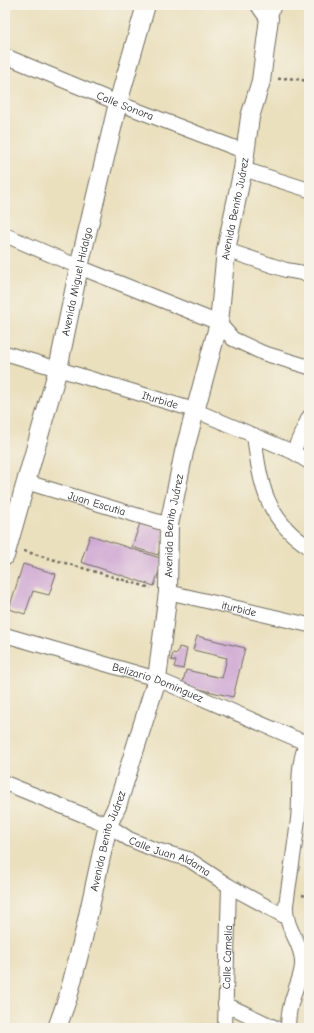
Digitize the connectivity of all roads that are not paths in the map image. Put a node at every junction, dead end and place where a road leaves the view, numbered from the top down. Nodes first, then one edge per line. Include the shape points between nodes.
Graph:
1 (146, 5) edge
2 (268, 9) edge
3 (5, 56) edge
4 (118, 103) junction
5 (245, 161) junction
6 (309, 190) edge
7 (5, 235) edge
8 (226, 250) junction
9 (79, 267) junction
10 (309, 274) edge
11 (219, 323) junction
12 (5, 353) edge
13 (309, 367) edge
14 (58, 370) junction
15 (194, 410) junction
16 (309, 417) edge
17 (254, 435) junction
18 (293, 452) junction
19 (309, 462) edge
20 (26, 482) junction
21 (169, 525) junction
22 (309, 547) edge
23 (6, 551) edge
24 (168, 592) junction
25 (309, 625) edge
26 (5, 635) edge
27 (157, 679) junction
28 (307, 740) edge
29 (5, 783) edge
30 (108, 825) junction
31 (229, 886) junction
32 (286, 917) junction
33 (225, 1004) junction
34 (57, 1028) edge
35 (225, 1028) edge
36 (276, 1028) edge
37 (288, 1028) edge

1 - 4 street, Avenida Miguel Hidalgo
2 - 5 street, Avenida Benito Juárez via 261,81 250,117
3 - 4 street, Calle Sonora
4 - 5 street, Calle Sonora
4 - 9 street, Avenida Miguel Hidalgo
5 - 6 street, Calle Sonora
5 - 8 street, Avenida Benito Juárez
7 - 9 street
8 - 10 street via 278,268
8 - 11 street, Avenida Benito Juárez
9 - 11 street
9 - 14 street, Avenida Miguel Hidalgo
11 - 13 street via 234,339 264,353
11 - 15 street, Avenida Benito Juárez
12 - 14 street, Iturbide
14 - 15 street, Iturbide
14 - 20 street, Avenida Miguel Hidalgo
15 - 17 street, Iturbide
15 - 21 street, Avenida Benito Juárez
16 - 18 street
17 - 18 street, Iturbide
17 - 22 street via 259,475 268,504 294,536
18 - 19 street, Iturbide
20 - 21 street, Juan Escutia
20 - 23 street, Avenida Miguel Hidalgo
21 - 24 street, Avenida Benito Juárez
24 - 25 street, iturbide
24 - 27 street, Avenida Benito Juárez
26 - 27 street, Belizario Dominguez
27 - 28 street, Belizario Dominguez
27 - 30 street, Avenida Benito Juárez via 117,806
28 - 32 street via 298,784 298,818
29 - 30 street, Calle Juan Aldama
30 - 31 street, Calle Juan Aldama via 129,839 188,859
30 - 34 street, Avenida Benito Juárez via 82,943
31 - 32 street, Calle Juan Aldama
31 - 33 street, Calle Camelia
32 - 37 street via 300,949 302,961 288,1017
33 - 35 street, Calle Camelia
33 - 36 street

